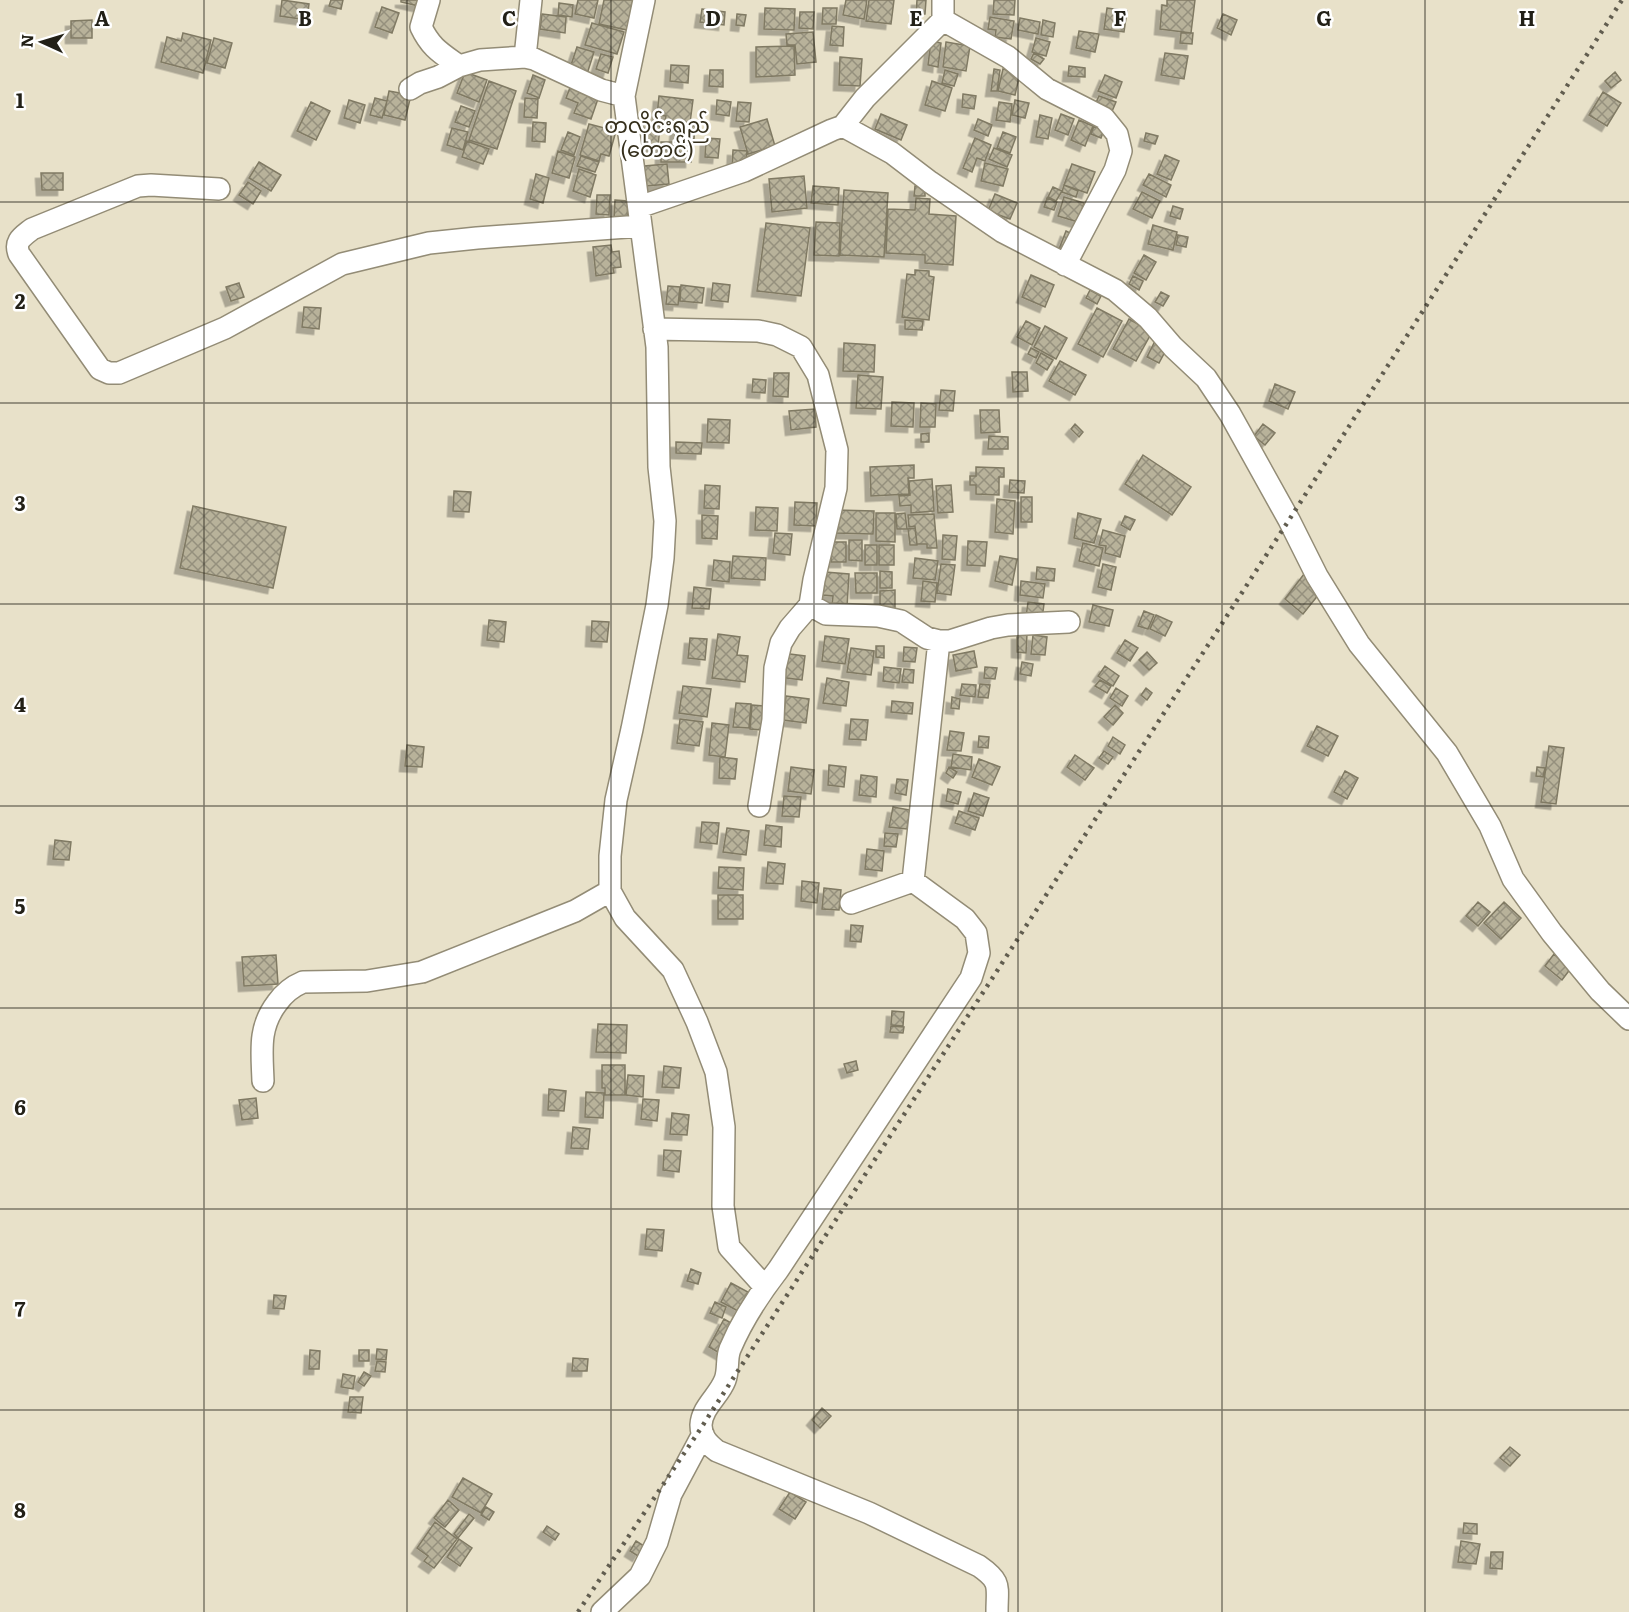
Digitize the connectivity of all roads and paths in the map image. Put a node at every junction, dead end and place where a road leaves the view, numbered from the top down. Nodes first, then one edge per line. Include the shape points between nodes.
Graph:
1 (429, 0) edge
2 (531, 0) edge
3 (644, 0) edge
4 (943, 10) edge
5 (525, 57) junction
6 (459, 66) junction
7 (410, 89) dead end
8 (624, 96) junction
9 (843, 126) junction
10 (219, 189) dead end
11 (640, 217) junction
12 (1065, 265) junction
13 (654, 329) junction
14 (810, 605) junction
15 (1069, 622) dead end
16 (939, 641) junction
17 (759, 806) dead end
18 (913, 881) junction
19 (610, 891) junction
20 (851, 903) dead end
21 (1629, 1019) edge
22 (263, 1081) dead end
23 (765, 1287) junction
24 (704, 1434) junction
25 (602, 1612) edge
26 (997, 1612) edge

1 - 6 street via 421,27 434,48
2 - 5 street
3 - 8 street
4 - 9 street
4 - 12 street via 1047,89 1104,118 1117,134 1121,151 1115,170
5 - 6 street via 480,60
5 - 8 street
6 - 7 street
8 - 11 street
9 - 11 street
9 - 12 street via 892,153 1003,232
10 - 11 street via 138,186 32,229 18,239 19,254 100,369 119,373 225,328 342,264 429,243
11 - 13 street
12 - 21 street via 1115,291 1148,318 1206,378 1359,644 1448,753 1490,826 1513,879 1600,991
13 - 14 street via 758,331 777,335 801,347 818,375 837,450 836,488
13 - 19 street via 663,558 616,800
14 - 16 street via 826,614 901,621
14 - 17 street via 781,643
15 - 16 street via 1008,625
16 - 18 street
18 - 20 street
18 - 23 street via 965,919 976,933 979,953 971,978
19 - 22 street via 575,911 422,972 367,981 303,982 293,986 284,993 264,1025
19 - 23 street via 625,918 673,970 697,1022 718,1083 724,1127 723,1206 729,1246
23 - 24 street via 729,1351 724,1382 702,1418
24 - 25 street via 671,1494 657,1542 640,1576
24 - 26 street via 705,1442 717,1452 869,1514 979,1566 997,1584

